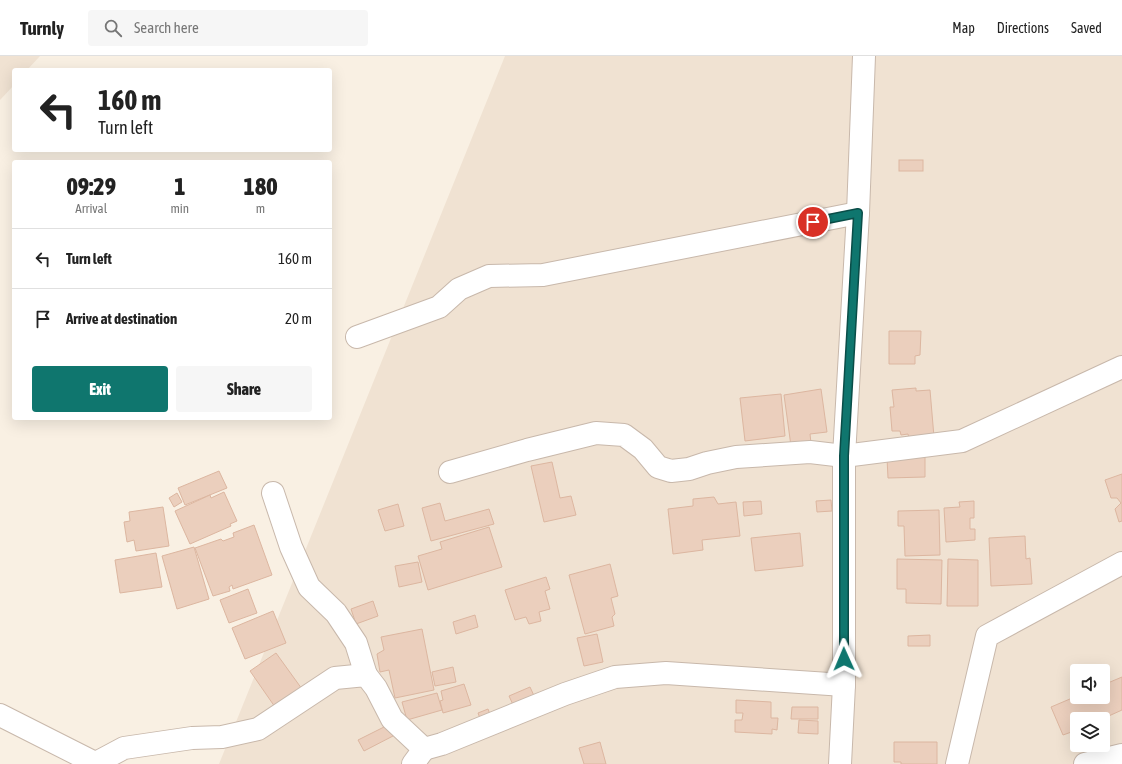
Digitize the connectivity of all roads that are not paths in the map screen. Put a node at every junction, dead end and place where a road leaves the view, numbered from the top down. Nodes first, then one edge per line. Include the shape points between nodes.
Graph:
1 (864, 56) edge
2 (858, 213) junction
3 (357, 337) dead end
4 (1122, 367) edge
5 (844, 456) junction
6 (450, 472) dead end
7 (273, 493) dead end
8 (1122, 563) edge
9 (366, 675) junction
10 (844, 685) junction
11 (0, 715) edge
12 (1122, 755) edge
13 (419, 757) edge
14 (95, 763) edge
15 (840, 764) edge
16 (957, 764) edge
17 (1084, 764) edge

1 - 2 street
2 - 3 street via 543,275 489,276 459,289 439,307
2 - 5 street
4 - 5 street via 962,441
5 - 6 street via 810,452 736,457 672,471 658,467 643,448 624,435 596,433
5 - 10 street
7 - 9 street via 291,547 309,587 336,613 356,643
8 - 16 street via 987,636
9 - 13 street via 392,719
9 - 14 street via 335,678 258,729 222,737 192,738 124,748
10 - 13 street via 666,673 615,678 565,694 442,744
10 - 15 street
11 - 14 street
12 - 17 street

